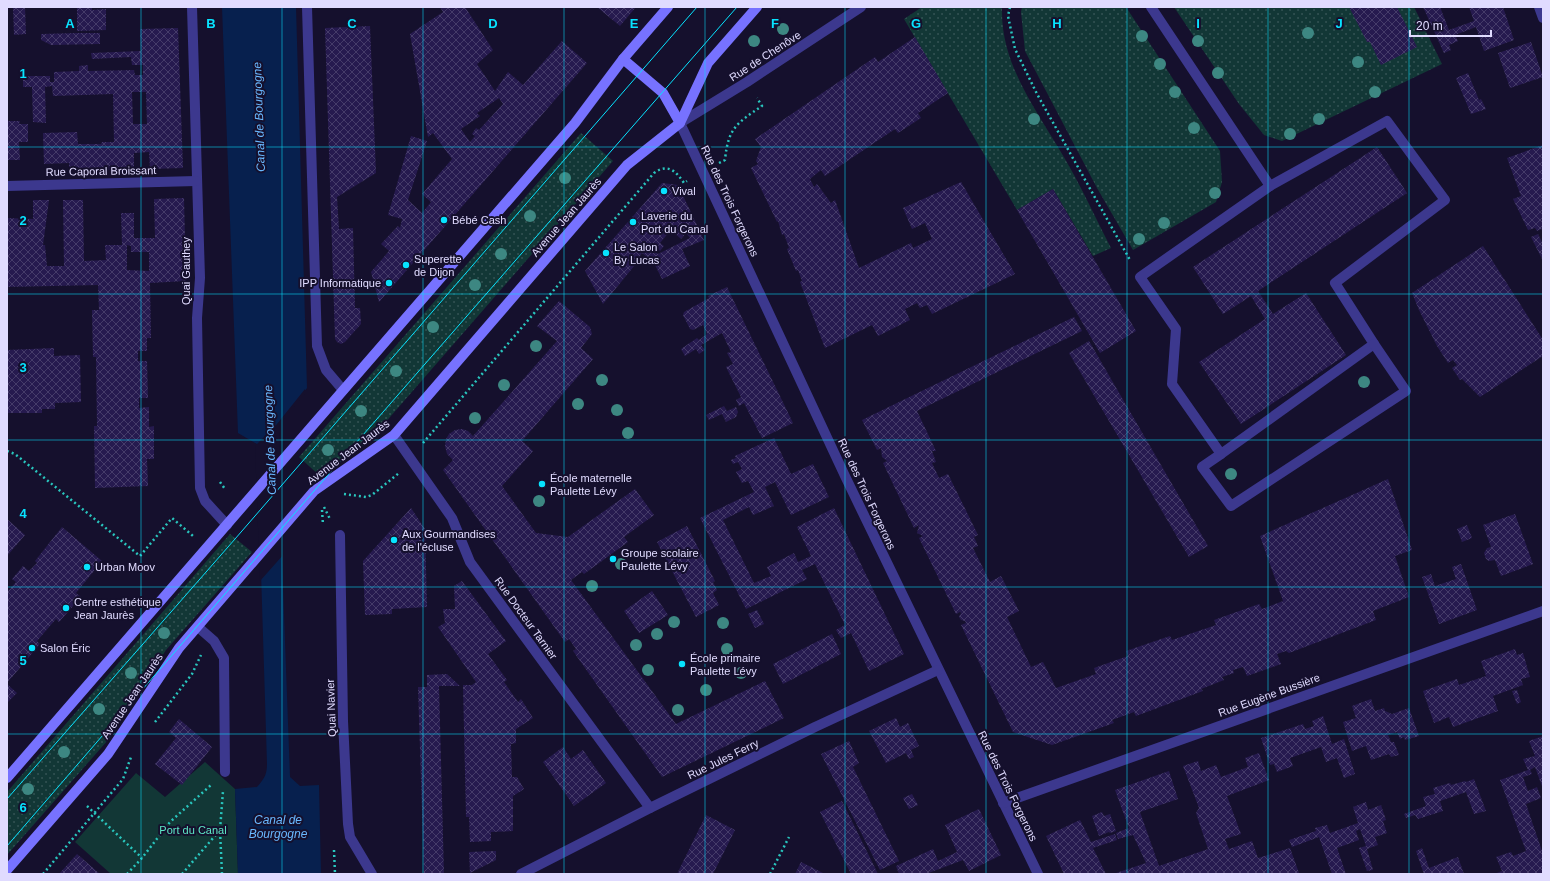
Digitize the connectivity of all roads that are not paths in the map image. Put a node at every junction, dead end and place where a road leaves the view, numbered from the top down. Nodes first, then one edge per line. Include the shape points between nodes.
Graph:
1 (192, 7) edge
2 (307, 7) edge
3 (668, 7) edge
4 (757, 7) edge
5 (861, 7) edge
6 (1151, 7) edge
7 (1539, 7) edge
8 (1543, 18) edge
9 (623, 59) junction
10 (680, 123) junction
11 (196, 181) junction
12 (7, 186) edge
13 (1270, 186) junction
14 (1374, 344) junction
15 (343, 390) junction
16 (394, 435) junction
17 (1221, 454) junction
18 (227, 525) junction
19 (340, 534) road end
20 (1543, 611) edge
21 (198, 627) junction
22 (938, 670) junction
23 (224, 772) road end
24 (7, 778) edge
25 (1003, 803) junction
26 (650, 808) junction
27 (7, 870) edge
28 (372, 874) edge
29 (522, 874) edge
30 (1038, 874) edge

1 - 11 street, Quai Gauthey
2 - 15 street via 317,346 326,370
3 - 9 main road
4 - 10 main road, Avenue Jean Jaurès via 708,63
5 - 10 street, Rue de Chenôve
6 - 13 street
7 - 8 street
9 - 10 main road via 663,93
9 - 15 main road via 575,123
10 - 16 main road, Avenue Jean Jaurès via 627,165
10 - 22 street, Rue des Trois Forgerons
11 - 12 street, Rue Caporal Broissant
11 - 18 street, Quai Gauthey via 200,278 197,318 200,488 205,501
13 - 14 street via 1386,121 1445,200 1336,283
13 - 17 street via 1140,277 1176,329 1172,384
14 - 17 street
14 - 17 street via 1406,391 1231,506 1202,467
15 - 18 main road
16 - 21 main road, Avenue Jean Jaurès via 314,491
16 - 26 street, Rue Docteur Tarnier via 452,518 470,562
18 - 24 main road
19 - 28 street, Quai Navier via 343,721 348,824 350,837
20 - 25 street, Rue Eugène Bussière
21 - 23 street via 214,641 224,658
21 - 27 main road, Avenue Jean Jaurès via 179,648 108,754
22 - 25 street, Rue des Trois Forgerons
22 - 26 street, Rue Jules Ferry via 814,727
25 - 30 street, Rue des Trois Forgerons
26 - 29 street, Rue Jules Ferry

